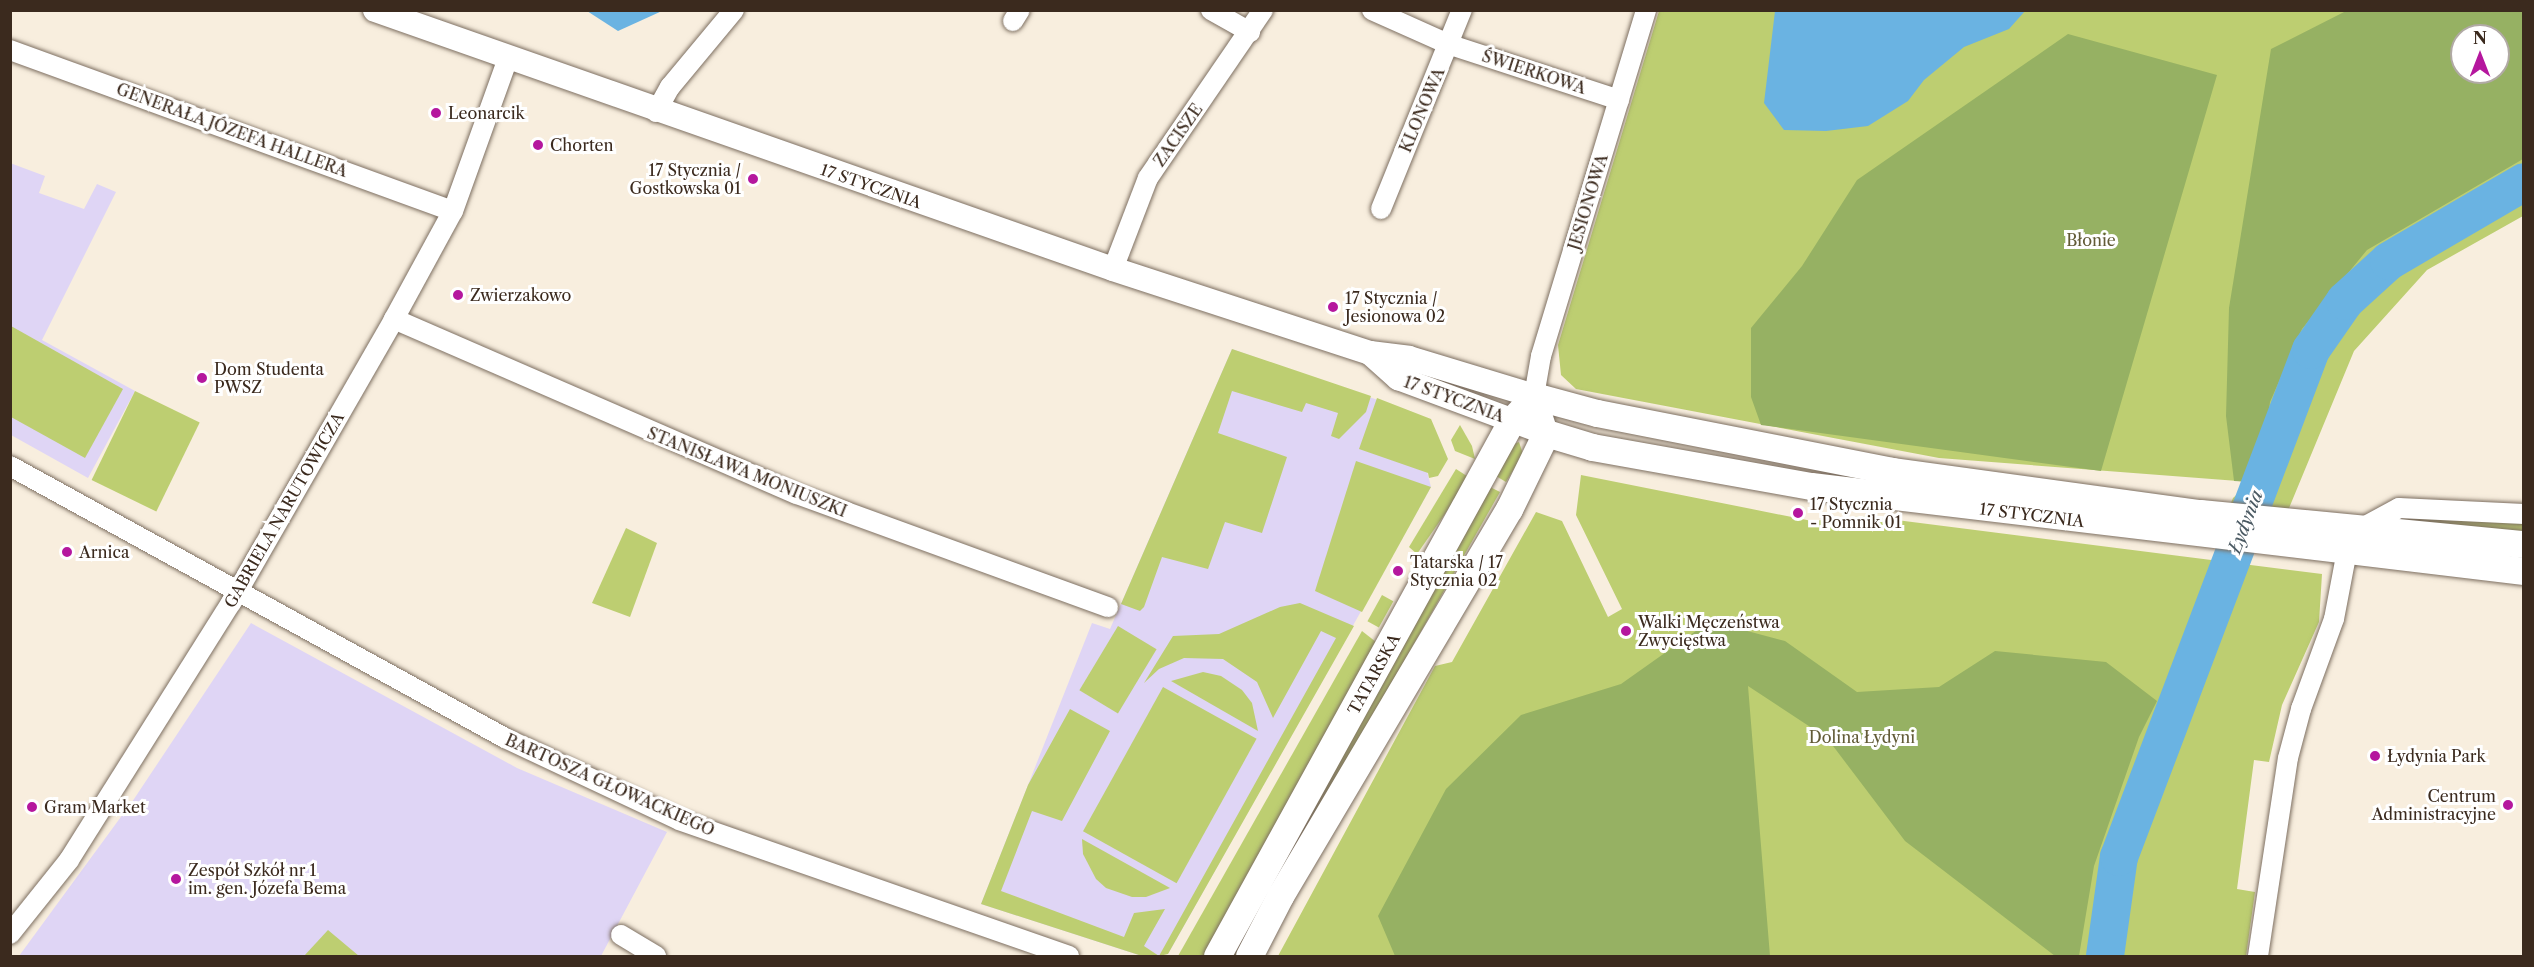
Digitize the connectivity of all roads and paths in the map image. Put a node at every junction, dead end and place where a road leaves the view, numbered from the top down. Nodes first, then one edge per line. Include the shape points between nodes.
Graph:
1 (375, 10) edge
2 (734, 10) edge
3 (1211, 10) edge
4 (1263, 10) edge
5 (1372, 10) edge
6 (1462, 10) edge
7 (1646, 10) edge
8 (1250, 32) junction
9 (1448, 44) junction
10 (10, 50) edge
11 (508, 58) junction
12 (1619, 100) junction
13 (656, 112) junction
14 (1381, 209) dead end
15 (453, 212) junction
16 (1113, 269) junction
17 (394, 319) junction
18 (1370, 353) junction
19 (1534, 396) junction
20 (1512, 420) junction
21 (1545, 433) junction
22 (10, 466) edge
23 (2523, 514) edge
24 (2195, 523) junction
25 (2353, 540) junction
26 (2523, 544) edge
27 (2523, 571) edge
28 (238, 591) junction
29 (1108, 607) dead end
30 (10, 934) edge
31 (621, 935) dead end
32 (656, 957) edge
33 (1069, 957) edge
34 (1217, 957) edge
35 (1249, 957) edge
36 (2258, 957) edge

1 - 11 street, 17 STYCZNIA
2 - 13 street via 670,87
3 - 8 street
4 - 8 street, ZACISZE
5 - 9 street, ŚWIERKOWA
6 - 9 street, KLONOWA
7 - 12 street, JESIONOWA
8 - 16 street, ZACISZE via 1148,178
9 - 12 street, ŚWIERKOWA
9 - 14 street, KLONOWA
10 - 15 street, GENERAŁA JÓZEFA HALLERA
11 - 13 street, 17 STYCZNIA
11 - 15 street, GABRIELA NARUTOWICZA
12 - 19 street, JESIONOWA via 1540,356
13 - 16 street, 17 STYCZNIA
15 - 17 street, GABRIELA NARUTOWICZA
16 - 18 street, 17 STYCZNIA
17 - 28 street, GABRIELA NARUTOWICZA
17 - 29 street, STANISŁAWA MONIUSZKI via 797,494
18 - 19 street, 17 STYCZNIA via 1409,358
18 - 20 street, 17 STYCZNIA via 1398,378
19 - 20 main road, TATARSKA
19 - 21 street
19 - 24 main road, 17 STYCZNIA via 1597,414 1892,471
20 - 21 street, 17 STYCZNIA
20 - 34 main road, TATARSKA
21 - 24 main road, 17 STYCZNIA via 1592,447 1811,486
21 - 35 main road, TATARSKA via 1509,509 1315,837
22 - 28 street, BARTOSZA GŁOWACKIEGO
23 - 25 street via 2399,508
24 - 25 main road, 17 STYCZNIA
25 - 26 main road, 17 STYCZNIA
25 - 27 main road, 17 STYCZNIA
25 - 36 street via 2334,619 2301,709 2288,758
28 - 30 street, GABRIELA NARUTOWICZA via 69,860
28 - 33 street, BARTOSZA GŁOWACKIEGO via 505,738 679,820
31 - 32 street

